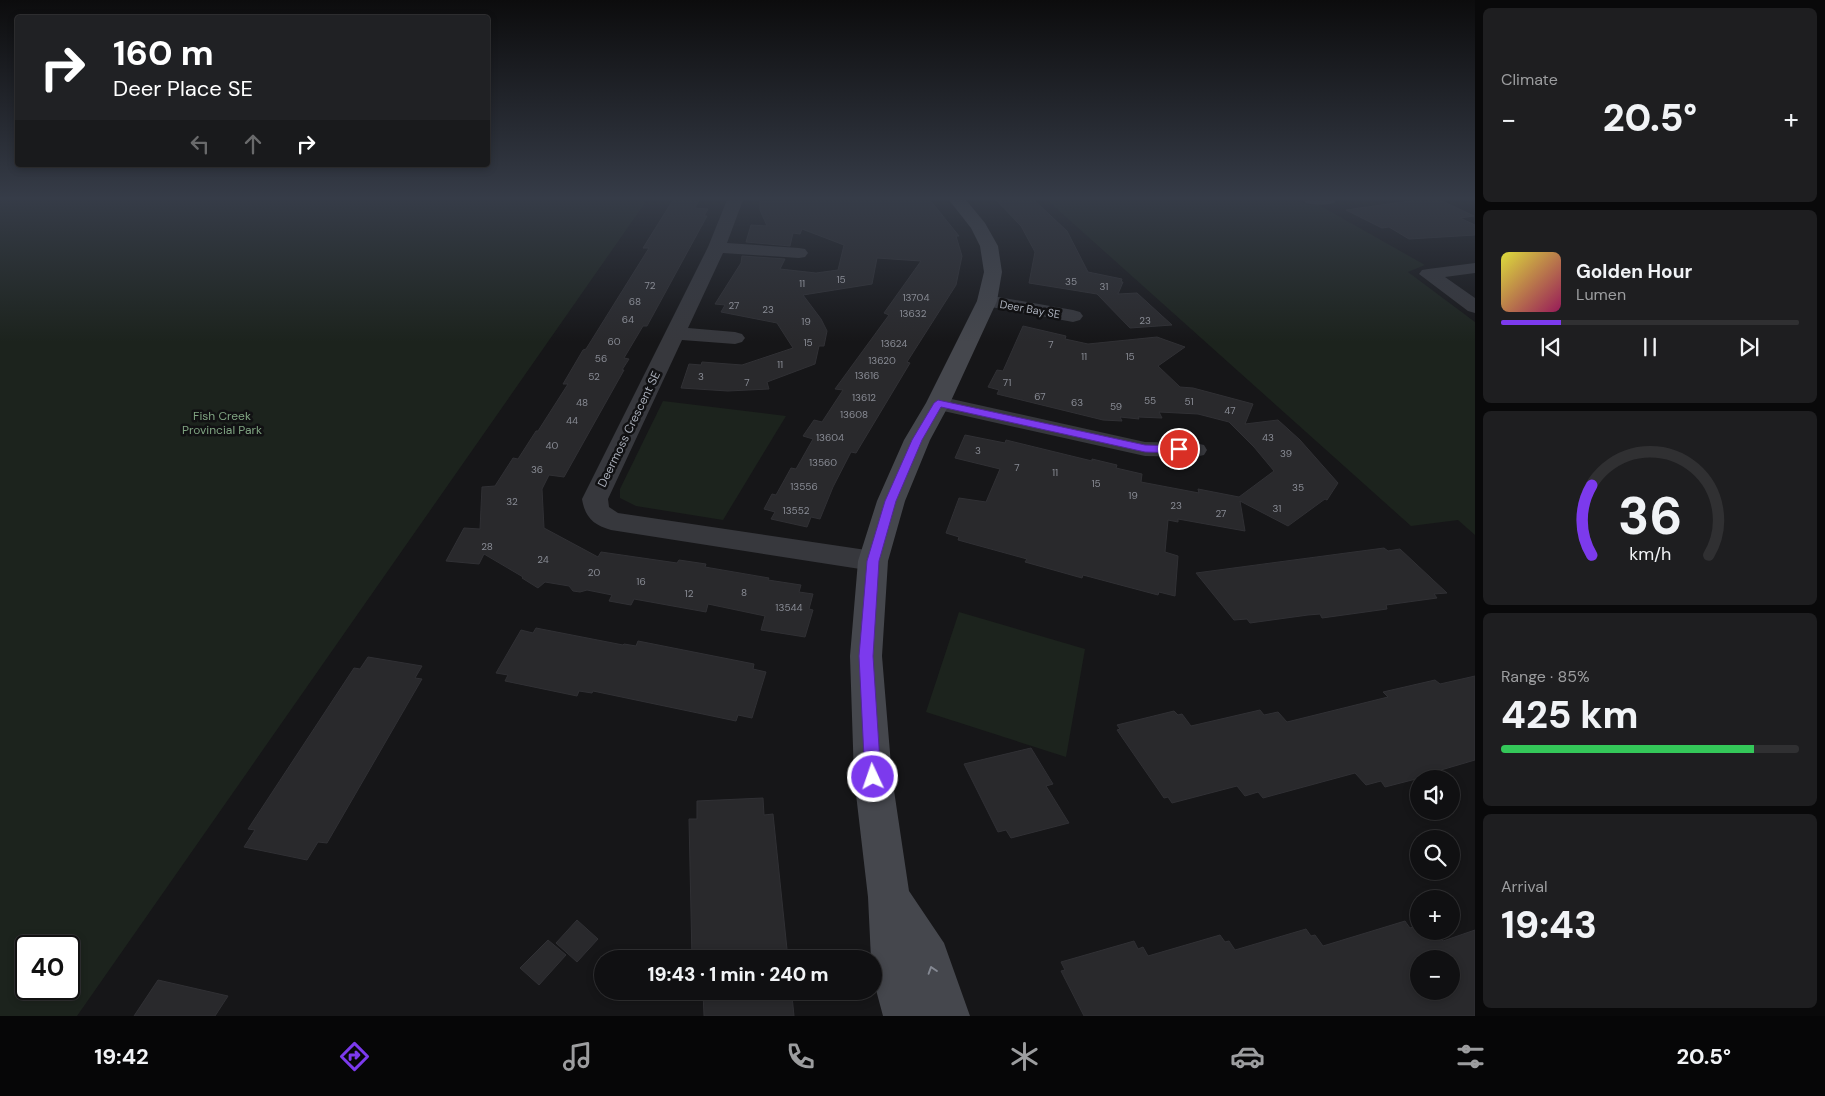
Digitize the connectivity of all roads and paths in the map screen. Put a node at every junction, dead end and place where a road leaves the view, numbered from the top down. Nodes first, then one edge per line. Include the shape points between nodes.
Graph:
1 (716, 247) edge
2 (722, 247) edge
3 (990, 247) edge
4 (799, 253) dead end
5 (1475, 268) edge
6 (987, 301) junction
7 (1475, 307) edge
8 (1073, 316) dead end
9 (675, 333) junction
10 (735, 338) dead end
11 (938, 403) junction
12 (1195, 450) dead end
13 (873, 561) junction
14 (889, 897) junction
15 (906, 1016) edge
16 (947, 1016) edge

1 - 9 street, Deermoss Crescent SE
2 - 4 street
3 - 6 street via 993,272
5 - 7 street via 1428,274
6 - 8 street, Deer Bay SE
6 - 11 street
9 - 10 street
9 - 13 street, Deermoss Crescent SE via 594,500 597,511 611,521
11 - 12 street via 1145,448
11 - 13 street via 917,440 891,501
13 - 14 street via 866,656 873,777
14 - 15 street via 893,970
16 -> 14 street via 929,958

